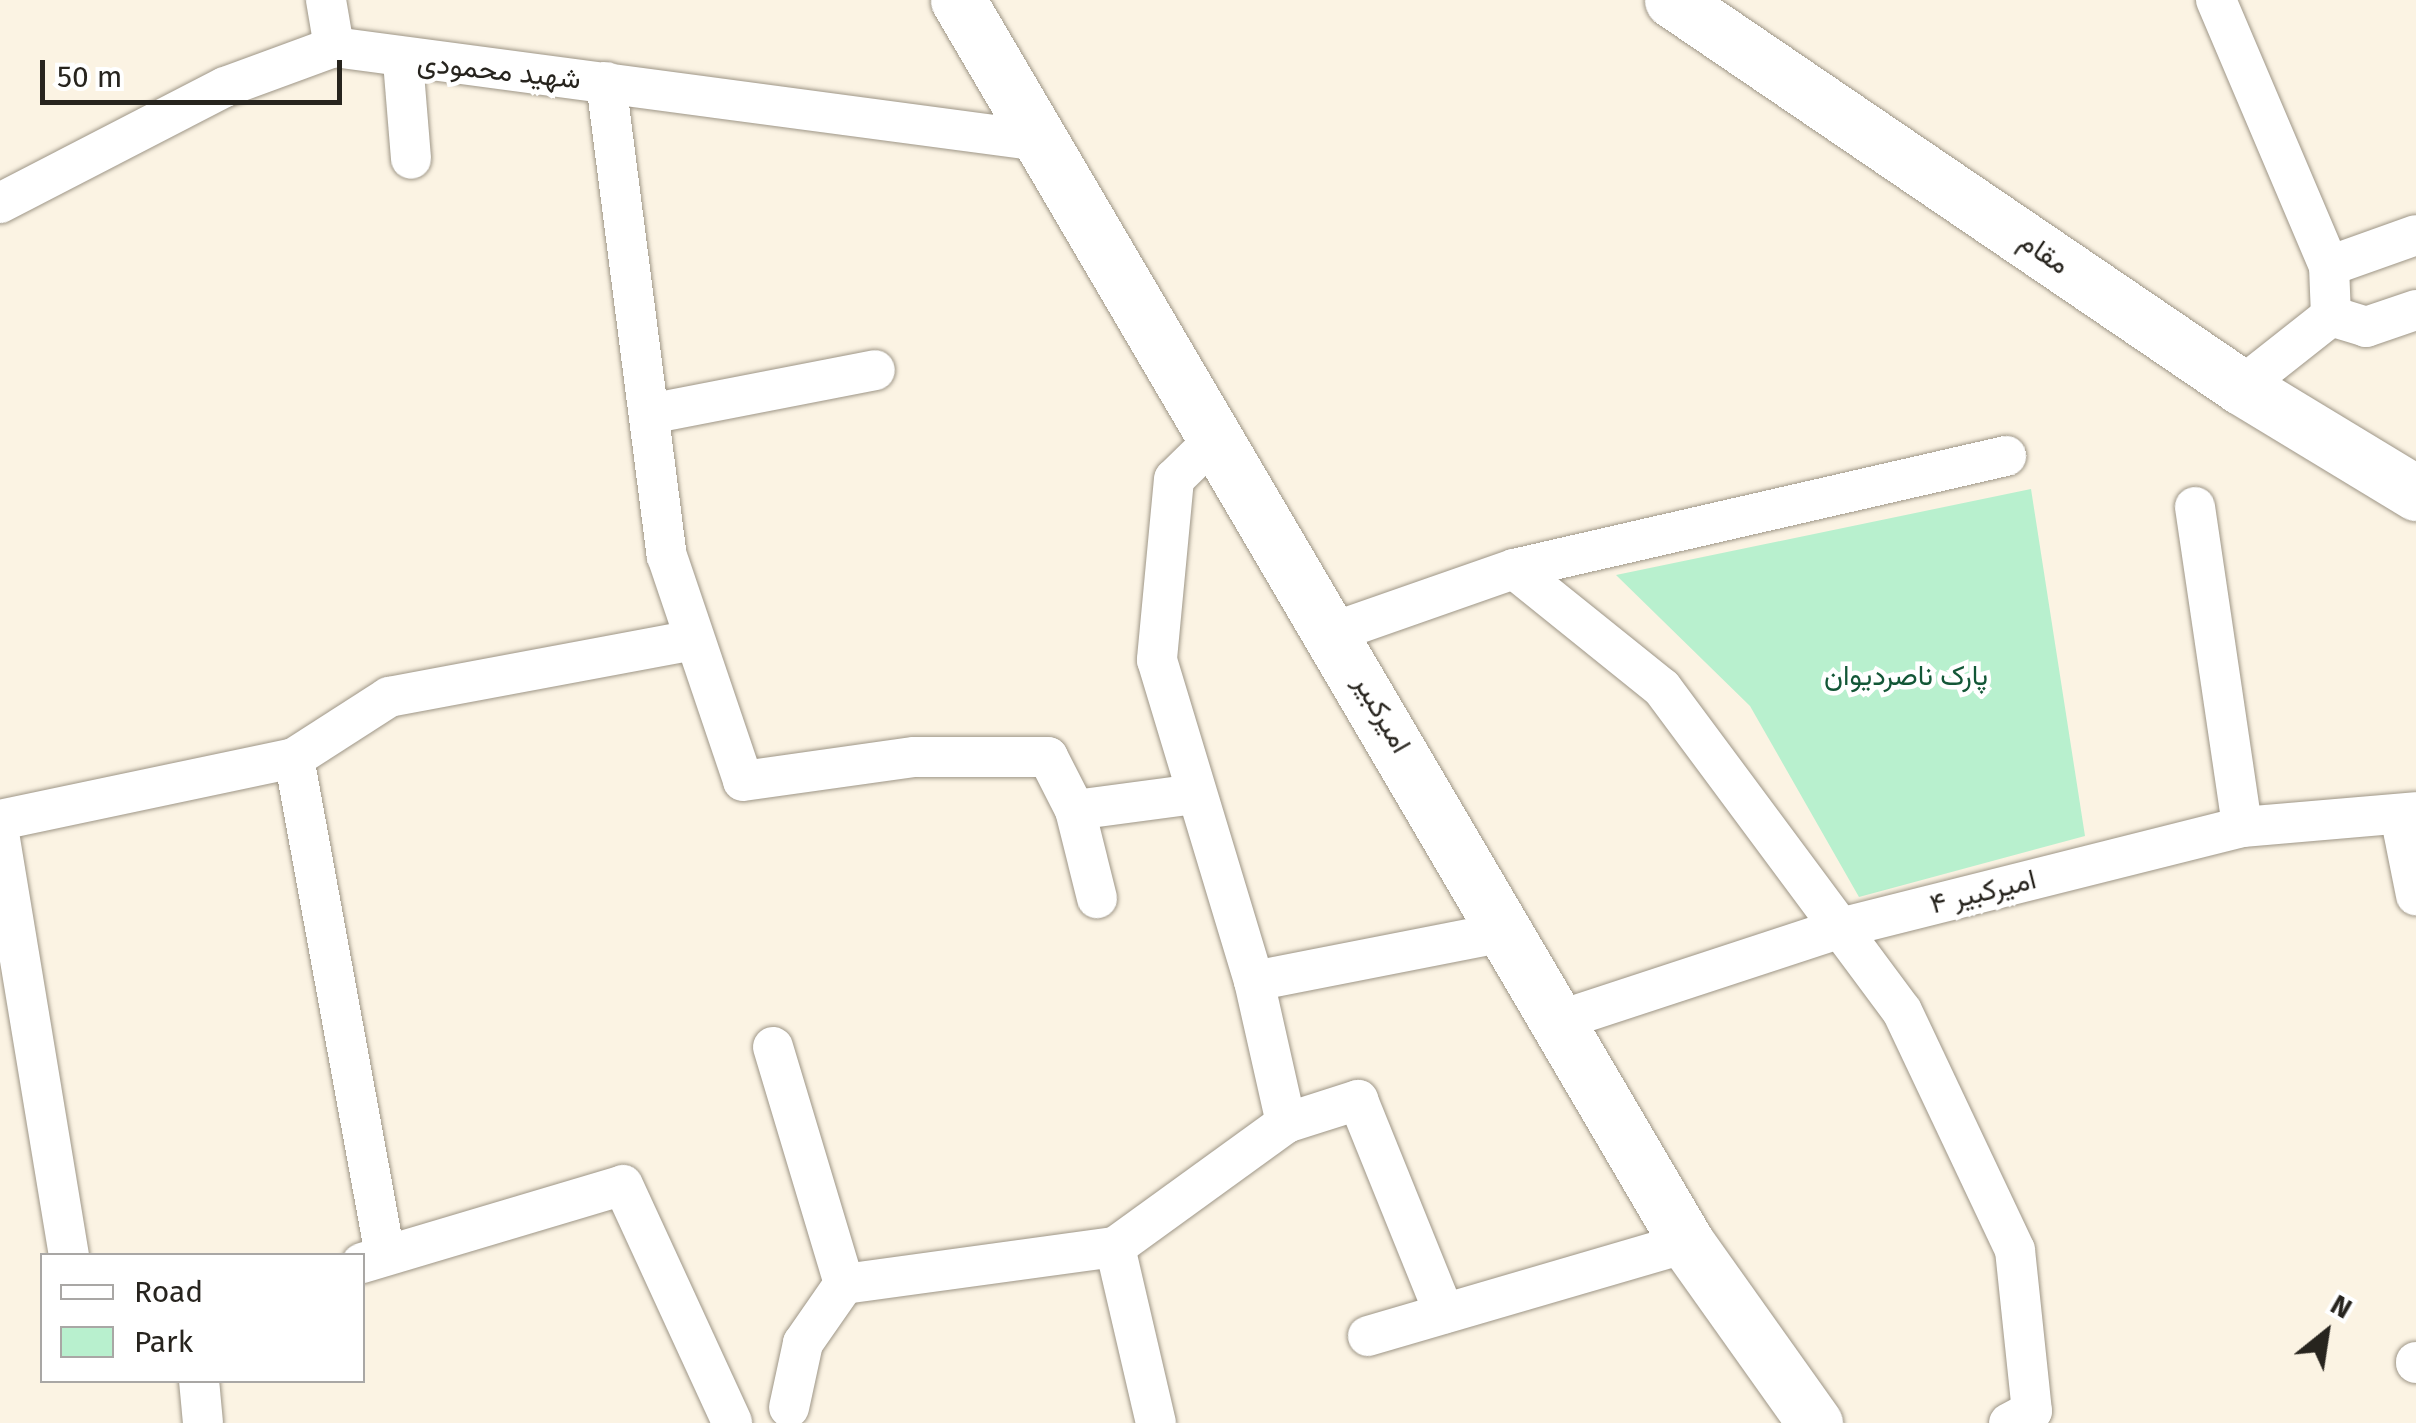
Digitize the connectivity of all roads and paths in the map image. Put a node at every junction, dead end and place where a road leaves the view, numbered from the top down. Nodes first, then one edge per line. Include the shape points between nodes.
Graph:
1 (326, 0) edge
2 (958, 0) edge
3 (2216, 0) edge
4 (1675, 2) edge
5 (334, 47) junction
6 (403, 61) junction
7 (606, 82) junction
8 (1032, 140) junction
9 (411, 159) dead end
10 (0, 203) edge
11 (2416, 234) edge
12 (2330, 266) junction
13 (2416, 310) edge
14 (2331, 316) junction
15 (876, 370) dead end
16 (2241, 387) junction
17 (649, 414) junction
18 (1213, 441) junction
19 (2006, 456) dead end
20 (2416, 493) edge
21 (2196, 507) dead end
22 (1514, 569) junction
23 (1334, 632) junction
24 (694, 640) junction
25 (294, 758) junction
26 (1195, 794) junction
27 (1076, 810) junction
28 (2408, 814) edge
29 (0, 820) edge
30 (2242, 827) junction
31 (0, 839) edge
32 (2416, 895) edge
33 (1097, 898) dead end
34 (1840, 928) junction
35 (1508, 931) junction
36 (1254, 981) junction
37 (1561, 1020) junction
38 (773, 1047) dead end
39 (1286, 1123) junction
40 (1687, 1243) junction
41 (1116, 1247) junction
42 (69, 1253) edge
43 (374, 1259) edge
44 (844, 1284) junction
45 (1444, 1314) junction
46 (1368, 1336) dead end
47 (199, 1383) edge
48 (793, 1416) edge
49 (730, 1422) edge
50 (203, 1423) edge
51 (1156, 1423) edge
52 (1815, 1423) edge
53 (2009, 1423) edge

1 - 5 street
2 - 8 street, امیرکبیر
3 - 12 street
4 - 16 street, مقام
5 - 6 street, شهید محمودی
5 - 10 street via 155,120
6 - 7 street, شهید محمودی
6 - 9 street
7 - 8 street, شهید محمودی
7 - 17 street
8 - 18 street, امیرکبیر
11 - 12 street
12 - 14 street
13 - 14 street via 2366,327
14 - 16 street
15 - 17 street
16 - 20 street, مقام
17 - 24 street via 668,556
18 - 23 street, امیرکبیر
18 - 26 street via 1174,479 1157,660
19 - 22 street
21 - 30 street
22 - 23 street
22 - 34 street via 1662,688
23 - 35 street, امیرکبیر
24 - 25 street via 389,697
24 - 27 street via 743,781 914,757 1048,757
25 - 29 street
25 - 43 street
26 - 27 street
26 - 36 street
27 - 33 street
28 - 30 street, امیرکبیر ۴
28 - 32 street
30 - 34 street, امیرکبیر ۴
31 - 42 street
34 - 37 street, امیرکبیر ۴
34 - 53 street via 1902,1010 2016,1250 2032,1412
35 - 36 street
35 - 37 street, امیرکبیر
36 - 39 street
37 - 40 street, امیرکبیر
38 - 44 street
39 - 41 street
39 - 45 street via 1358,1100
40 - 45 street
40 - 52 street, امیرکبیر
41 - 44 street
41 - 51 street
43 - 49 street via 623,1185
44 - 48 street via 802,1343
45 - 46 street
47 - 50 street
48 - 49 street

